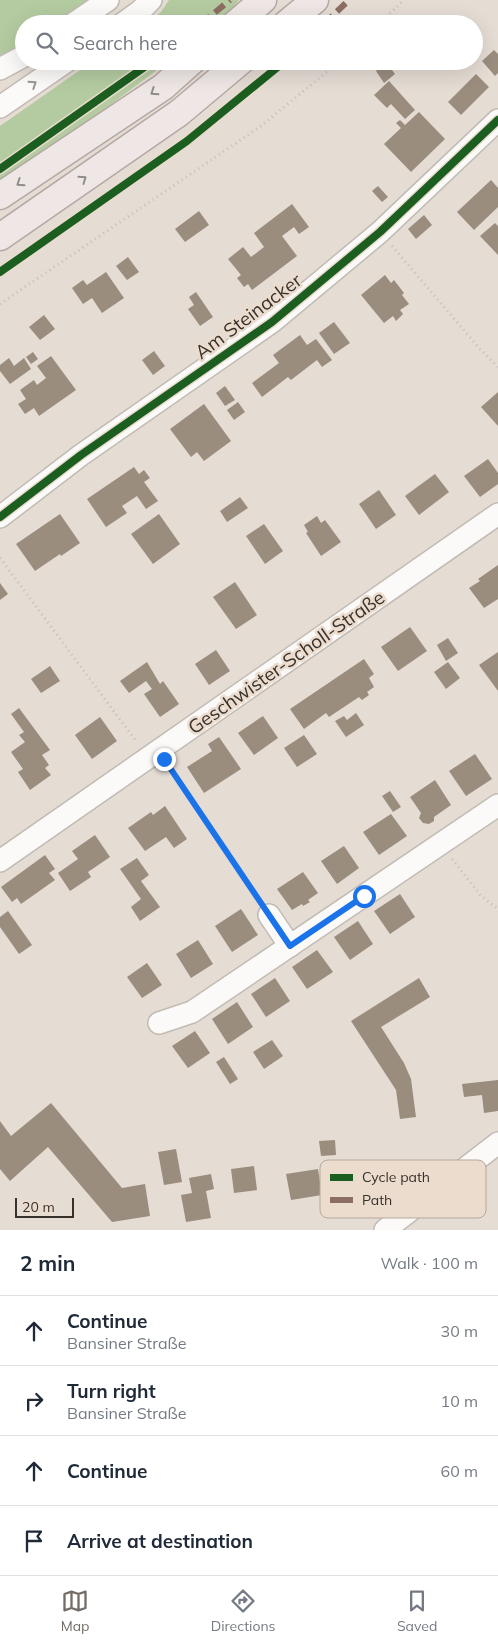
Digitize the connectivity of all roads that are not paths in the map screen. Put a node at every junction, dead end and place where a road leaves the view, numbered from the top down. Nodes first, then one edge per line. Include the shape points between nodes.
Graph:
1 (108, 0) edge
2 (151, 0) edge
3 (263, 0) edge
4 (315, 0) edge
5 (86, 15) edge
6 (136, 15) edge
7 (246, 15) edge
8 (297, 15) edge
9 (15, 61) edge
10 (0, 69) edge
11 (54, 70) edge
12 (182, 70) edge
13 (230, 70) edge
14 (0, 107) edge
15 (498, 120) edge
16 (0, 196) edge
17 (0, 237) edge
18 (498, 514) edge
19 (0, 517) edge
20 (498, 805) edge
21 (0, 861) edge
22 (269, 915) road end
23 (290, 946) junction
24 (158, 1023) dead end
25 (498, 1143) edge
26 (476, 1160) edge
27 (401, 1218) edge
28 (385, 1230) edge

1 - 5 street
2 - 6 street
3 - 7 main road
4 - 8 main road
9 - 10 street
14 -> 11 street
12 -> 16 main road via 163,87
17 -> 13 main road via 178,113
15 - 19 street, Am Steinacker via 380,232 272,322 81,455
18 - 21 street, Geschwister-Scholl-Straße
20 - 23 street
22 - 23 street
23 - 24 street via 192,1012
25 - 26 street
27 - 28 street

